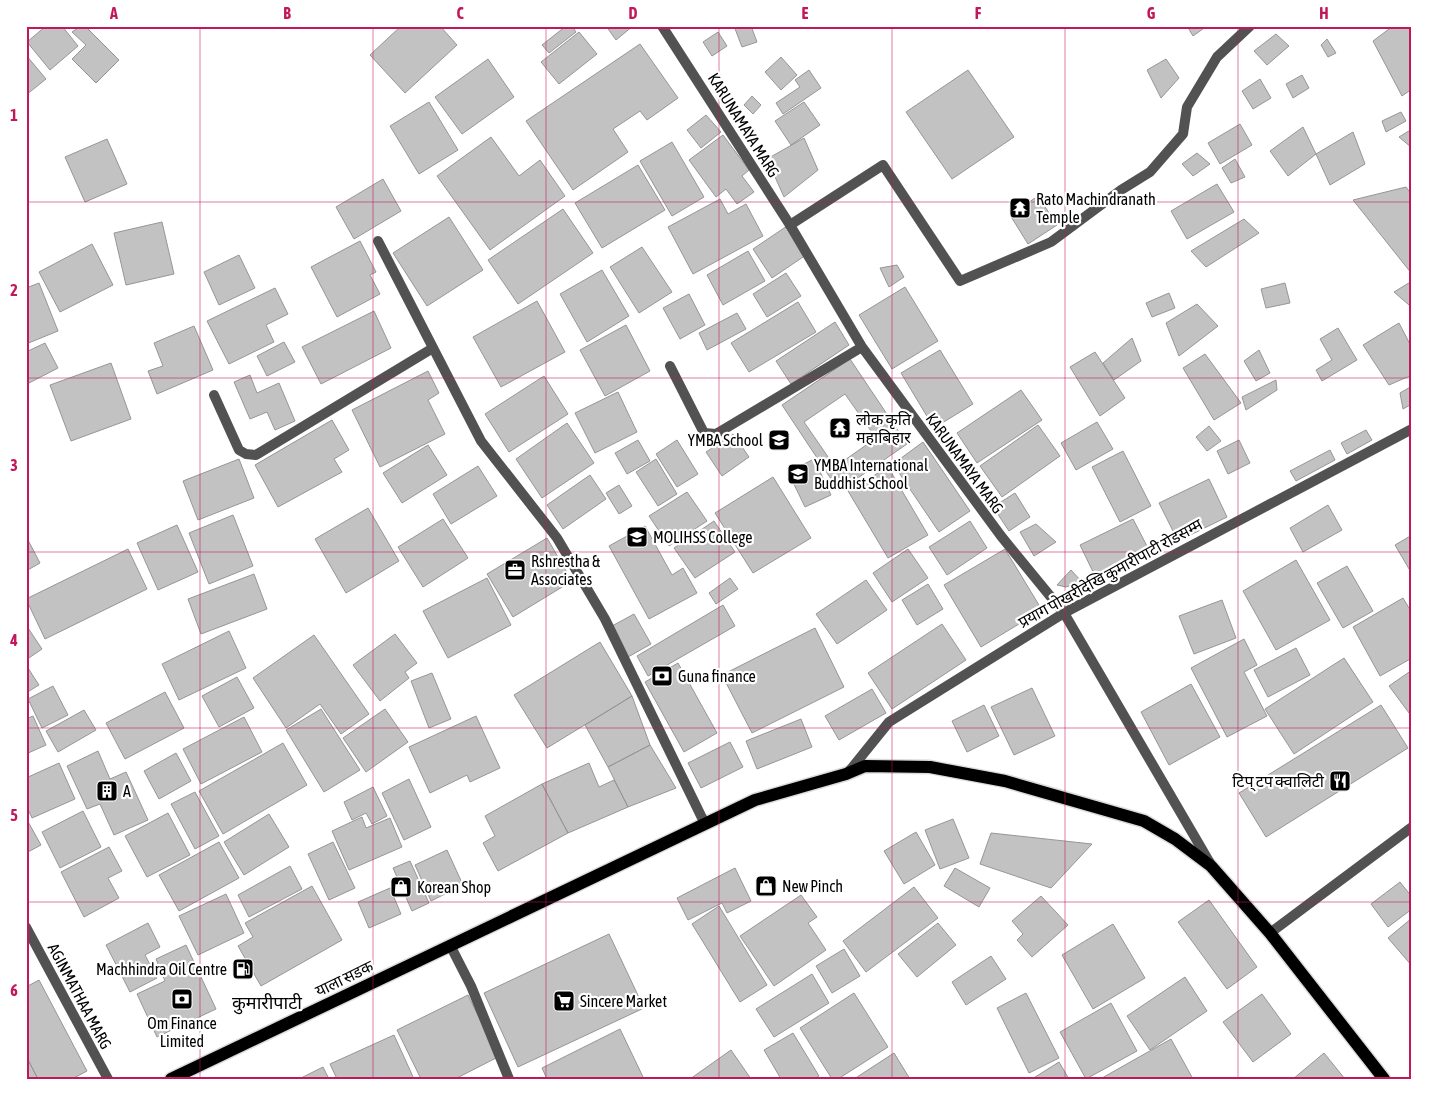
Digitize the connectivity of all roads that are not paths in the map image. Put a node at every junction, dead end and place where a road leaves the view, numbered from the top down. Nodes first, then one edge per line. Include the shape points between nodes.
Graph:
1 (662, 26) edge
2 (1250, 26) edge
3 (790, 225) junction
4 (378, 241) dead end
5 (862, 347) junction
6 (433, 348) junction
7 (670, 366) dead end
8 (214, 395) dead end
9 (1412, 429) edge
10 (1064, 613) junction
11 (846, 774) junction
12 (705, 824) junction
13 (1412, 827) edge
14 (1211, 866) junction
15 (26, 927) edge
16 (1270, 933) junction
17 (450, 946) junction
18 (108, 1079) edge
19 (171, 1079) edge
20 (509, 1079) edge
21 (1384, 1079) edge

1 - 3 street, KARUNAMAYA MARG
2 - 3 street via 1217,57 1187,107 1183,134 1150,172 1120,190 1051,242 960,281 883,165
3 - 5 street, KARUNAMAYA MARG
4 - 6 street
5 - 7 street via 716,434 704,433
5 - 10 street, KARUNAMAYA MARG via 1001,536
6 - 8 street via 256,455 239,450
6 - 12 street via 481,441 557,538 605,620
9 - 10 street, प्रयाग पोखरीदेखि कुमारीपाटी रोडसम्म
10 - 11 street, प्रयाग पोखरीदेखि कुमारीपाटी रोडसम्म via 889,722
10 - 14 street, KARUNAMAYA MARG
11 - 12 main road, याला सडक via 755,800
11 - 14 main road, याला सडक via 865,766 930,767 1005,781 1144,821
12 - 17 main road, याला सडक
13 - 16 street
14 - 16 main road, याला सडक
15 - 18 street, AGINMATHAA MARG
16 - 21 main road, याला सडक
17 - 19 main road, याला सडक
17 - 20 street via 471,986

